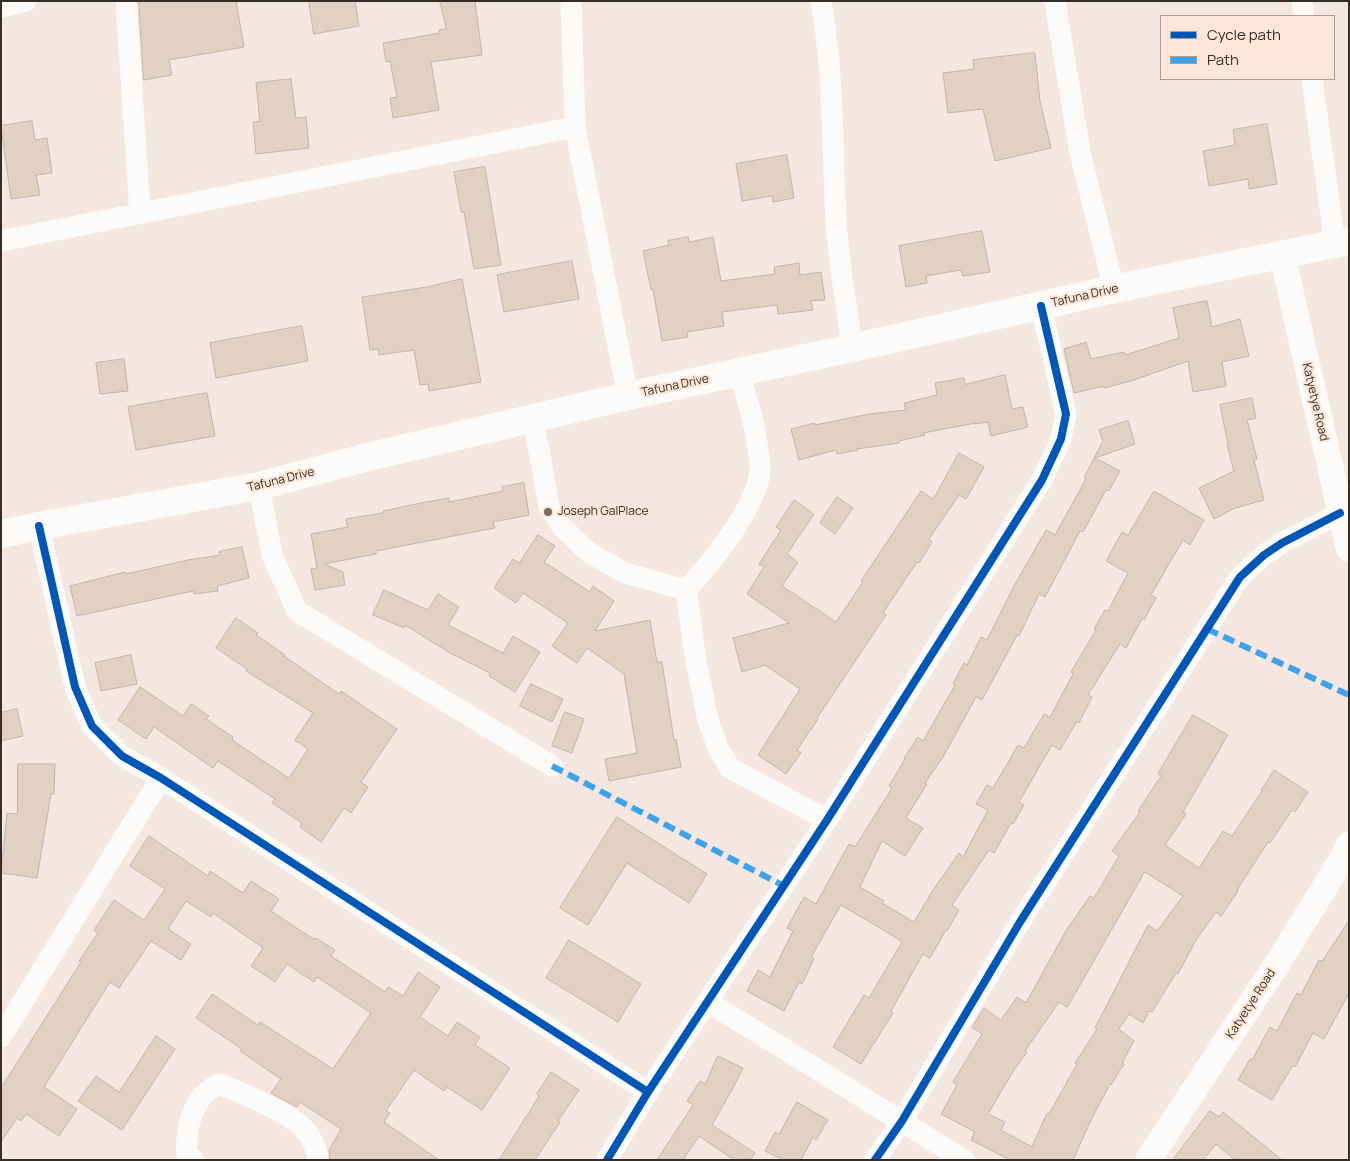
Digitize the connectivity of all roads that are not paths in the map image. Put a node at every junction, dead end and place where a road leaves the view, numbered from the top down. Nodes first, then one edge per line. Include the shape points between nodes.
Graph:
1 (26, 1) edge
2 (126, 1) edge
3 (571, 1) edge
4 (821, 1) edge
5 (1056, 1) edge
6 (1302, 1) edge
7 (1, 6) edge
8 (1304, 15) edge
9 (1312, 80) edge
10 (575, 127) junction
11 (140, 213) junction
12 (1, 241) edge
13 (1342, 242) edge
14 (1282, 254) junction
15 (1114, 289) junction
16 (1041, 306) junction
17 (852, 348) junction
18 (739, 373) junction
19 (628, 396) junction
20 (533, 418) junction
21 (259, 486) junction
22 (1340, 513) junction
23 (39, 526) junction
24 (1, 534) edge
25 (1349, 549) edge
26 (686, 590) junction
27 (552, 766) dead end
28 (161, 778) junction
29 (827, 820) junction
30 (1349, 845) edge
31 (708, 1002) junction
32 (1, 1037) edge
33 (648, 1092) junction
34 (902, 1121) junction
35 (194, 1160) edge
36 (318, 1160) edge
37 (607, 1160) edge
38 (875, 1160) edge
39 (964, 1160) edge
40 (1148, 1160) edge

1 - 7 street
2 - 11 street
3 - 10 street
4 - 17 street via 831,98 836,222
5 - 15 street via 1080,153
6 - 8 street
9 - 13 street
10 - 11 street
10 - 19 street
11 - 12 street
13 - 14 main road, Tafuna Drive
14 - 15 main road, Tafuna Drive
14 - 22 street, Katyetye Road
15 - 16 main road, Tafuna Drive
16 - 17 main road, Tafuna Drive
16 - 29 street via 1066,414 1061,440 1042,480
17 - 18 main road, Tafuna Drive
18 - 19 main road, Tafuna Drive
18 - 26 street via 756,431 760,470 754,497 704,571
19 - 20 main road, Tafuna Drive
20 - 21 main road, Tafuna Drive
20 - 26 street via 549,506 562,527 587,551 625,573
21 - 23 main road, Tafuna Drive
21 - 27 street via 272,555 297,611
22 - 25 street, Katyetye Road
22 - 34 street via 1282,543 1240,577 1020,922
23 - 24 main road, Tafuna Drive
23 - 28 street via 75,687 92,726 122,756
26 - 29 street via 708,720 718,748 730,768
28 - 32 street
28 - 33 street
29 - 31 street
30 - 40 street, Katyetye Road via 1281,958
31 - 33 street
31 - 34 street
33 - 37 street
34 - 38 street
34 - 39 street
35 - 36 street via 188,1154 186,1140 189,1120 210,1087 220,1084 304,1128

